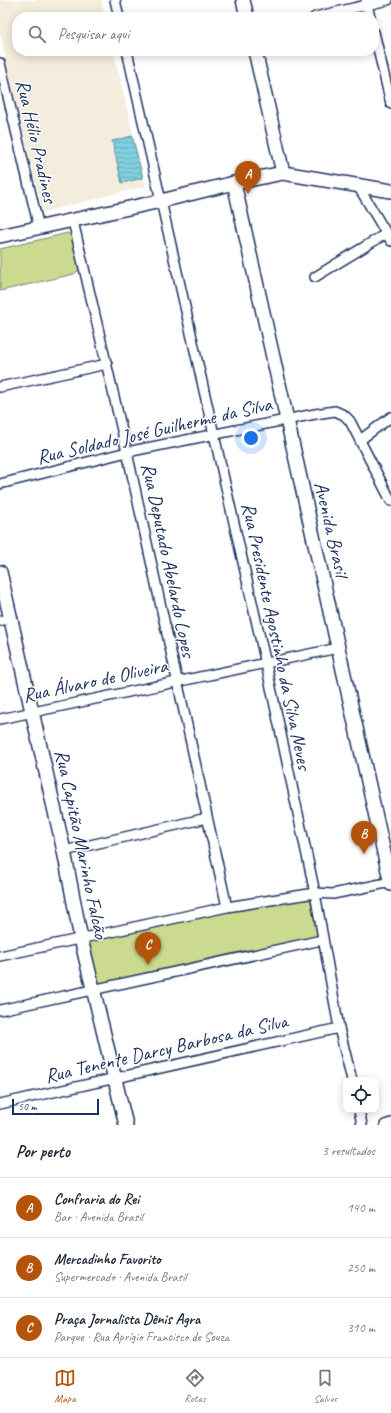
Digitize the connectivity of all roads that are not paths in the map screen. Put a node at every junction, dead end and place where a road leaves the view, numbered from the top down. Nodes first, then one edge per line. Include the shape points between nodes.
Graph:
1 (115, 0) edge
2 (243, 0) edge
3 (388, 0) edge
4 (367, 2) edge
5 (118, 12) edge
6 (246, 12) edge
7 (332, 12) edge
8 (369, 12) edge
9 (379, 53) edge
10 (128, 56) edge
11 (256, 56) edge
12 (0, 63) edge
13 (391, 104) edge
14 (283, 173) junction
15 (234, 183) junction
16 (358, 186) junction
17 (391, 191) edge
18 (161, 201) junction
19 (73, 221) junction
20 (39, 228) junction
21 (0, 236) edge
22 (389, 237) edge
23 (315, 277) dead end
24 (107, 364) junction
25 (0, 387) edge
26 (391, 417) edge
27 (286, 419) junction
28 (214, 436) junction
29 (360, 440) junction
30 (127, 452) junction
31 (0, 484) edge
32 (391, 501) edge
33 (0, 572) edge
34 (6, 620) edge
35 (338, 648) junction
36 (266, 664) junction
37 (177, 682) junction
38 (33, 712) junction
39 (0, 718) edge
40 (207, 818) junction
41 (64, 851) junction
42 (391, 883) edge
43 (314, 893) junction
44 (227, 907) junction
45 (81, 939) junction
46 (322, 940) junction
47 (0, 956) edge
48 (95, 990) junction
49 (0, 1010) edge
50 (339, 1028) junction
51 (351, 1077) edge
52 (115, 1078) junction
53 (0, 1104) edge
54 (360, 1113) edge
55 (391, 1123) edge
56 (126, 1125) edge
57 (362, 1125) edge
58 (385, 1125) edge

1 - 5 street
2 - 6 street
3 - 4 street
4 - 7 street
4 - 8 street
9 - 13 street
10 - 18 street, Rua Presidente Agostinho da Silva Neves
11 - 14 street
12 - 20 street, Rua Hélio Pradines
14 - 15 street
14 - 16 street
15 - 18 street
15 - 27 street, Avenida Brasil
16 - 17 street
16 - 22 street
18 - 19 street
18 - 28 street, Rua Presidente Agostinho da Silva Neves
19 - 20 street
19 - 24 street, Rua Deputado Abelardo Lopes
20 - 21 street
22 - 23 street
24 - 25 street
24 - 30 street, Rua Deputado Abelardo Lopes
26 - 29 street
27 - 28 street, Rua Soldado José Guilherme da Silva
27 - 29 street, Rua Soldado José Guilherme da Silva via 328,411 340,413 350,421
27 - 35 street, Avenida Brasil
28 - 30 street, Rua Soldado José Guilherme da Silva
28 - 36 street, Rua Presidente Agostinho da Silva Neves
29 - 32 street, Rua Soldado José Guilherme da Silva
30 - 31 street, Rua Soldado José Guilherme da Silva
30 - 37 street, Rua Deputado Abelardo Lopes
33 - 34 street, Rua Capitão Marinho Falcão
34 - 38 street, Rua Capitão Marinho Falcão
35 - 36 street, Rua Álvaro de Oliveira
35 - 42 street, Avenida Brasil
36 - 37 street, Rua Álvaro de Oliveira
36 - 43 street, Rua Presidente Agostinho da Silva Neves
37 - 38 street, Rua Álvaro de Oliveira
37 - 40 street, Rua Deputado Abelardo Lopes
38 - 39 street, Rua Álvaro de Oliveira
38 - 41 street, Rua Capitão Marinho Falcão
40 - 41 street
40 - 44 street, Rua Deputado Abelardo Lopes
41 - 45 street, Rua Capitão Marinho Falcão
42 - 43 street via 333,894
43 - 44 street
43 - 46 street, Rua Presidente Agostinho da Silva Neves
44 - 45 street
45 - 47 street
45 - 48 street, Rua Capitão Marinho Falcão
46 - 48 street
46 - 50 street, Rua Presidente Agostinho da Silva Neves
48 - 49 street
48 - 52 street, Rua Capitão Marinho Falcão
50 - 51 street, Rua Presidente Agostinho da Silva Neves
50 - 52 street, Rua Tenente Darcy Barbosa da Silva
52 - 53 street, Rua Tenente Darcy Barbosa da Silva
52 - 56 street, Rua Capitão Marinho Falcão
54 - 57 street
55 - 58 street

